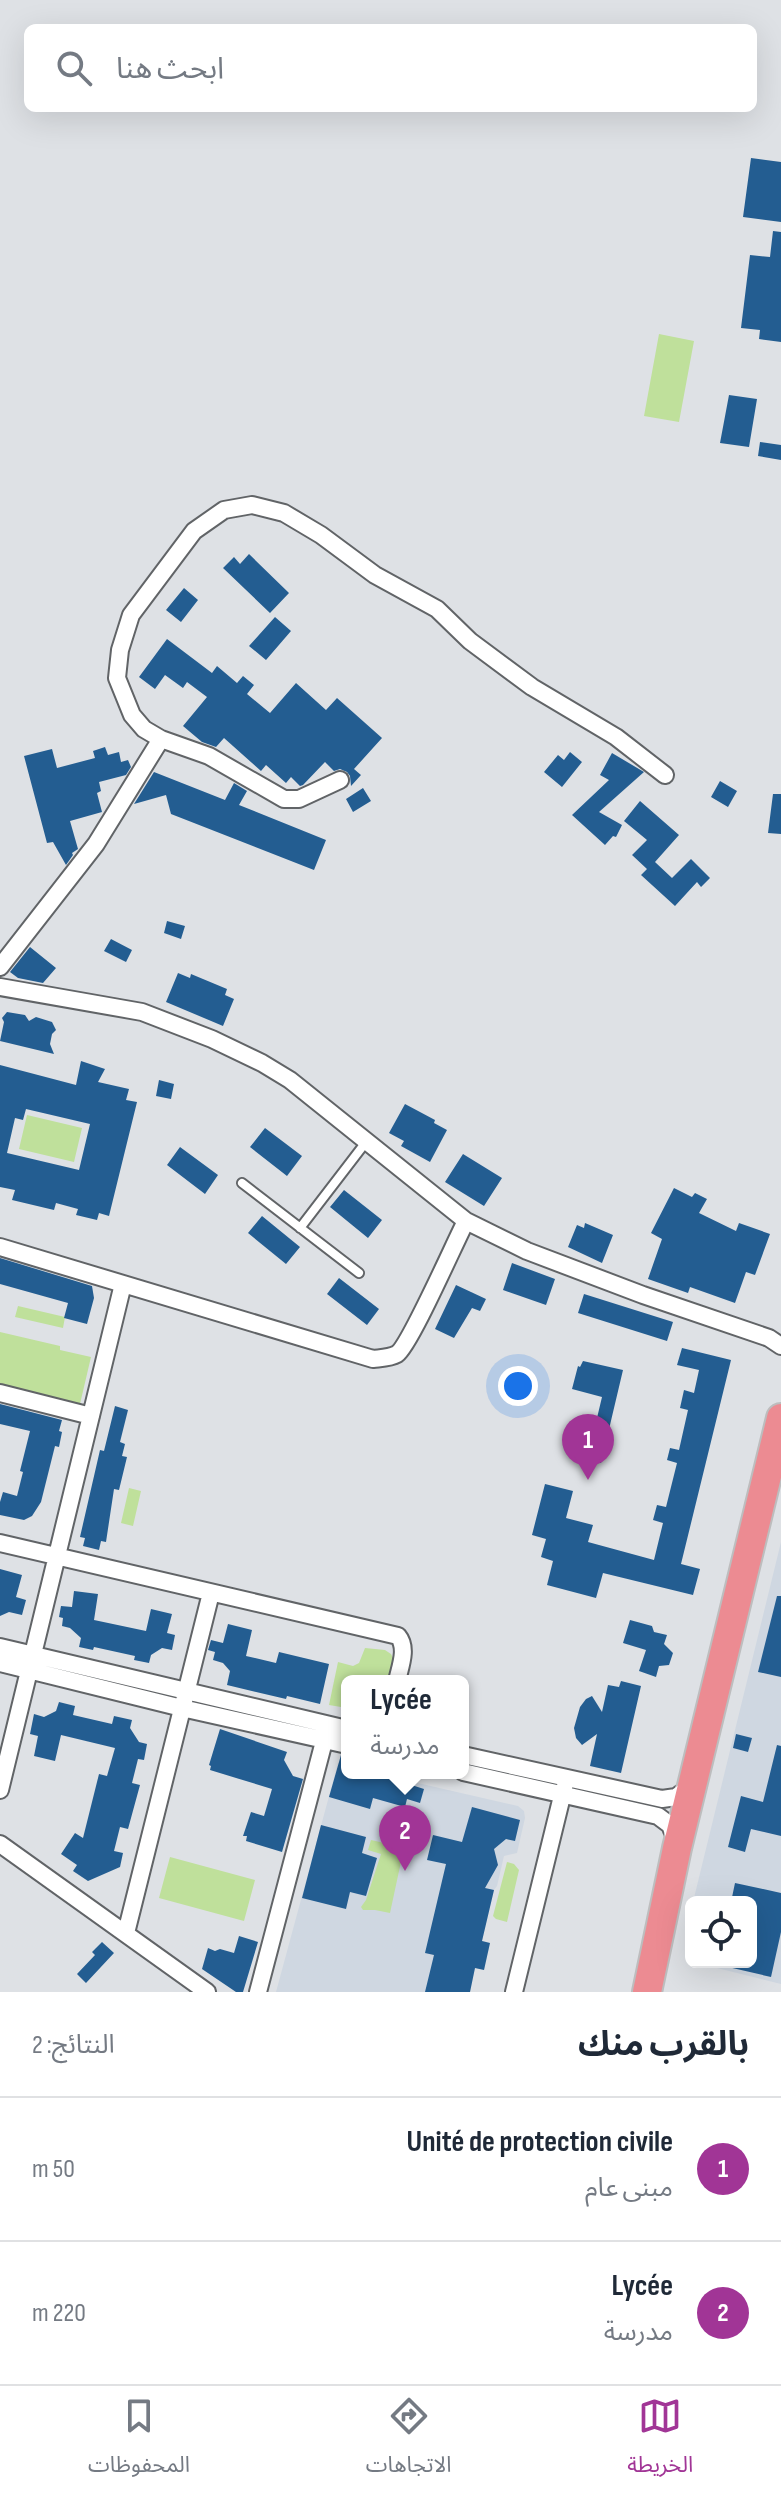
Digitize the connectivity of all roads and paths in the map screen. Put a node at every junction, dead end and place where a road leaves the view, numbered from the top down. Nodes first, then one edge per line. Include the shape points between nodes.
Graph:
1 (161, 739) junction
2 (665, 775) dead end
3 (340, 780) dead end
4 (0, 967) edge
5 (0, 987) edge
6 (366, 1142) junction
7 (242, 1183) dead end
8 (466, 1221) junction
9 (300, 1228) junction
10 (0, 1247) edge
11 (359, 1273) dead end
12 (123, 1284) junction
13 (777, 1340) edge
14 (0, 1393) edge
15 (91, 1416) junction
16 (781, 1418) edge
17 (781, 1488) edge
18 (0, 1543) edge
19 (57, 1557) junction
20 (211, 1593) junction
21 (0, 1647) edge
22 (0, 1663) edge
23 (31, 1663) junction
24 (398, 1675) edge
25 (184, 1700) junction
26 (341, 1730) edge
27 (326, 1732) junction
28 (341, 1741) edge
29 (469, 1757) edge
30 (4, 1759) edge
31 (469, 1773) edge
32 (692, 1784) junction
33 (564, 1787) junction
34 (0, 1790) edge
35 (0, 1844) edge
36 (677, 1848) junction
37 (126, 1933) junction
38 (207, 1992) edge
39 (258, 1992) edge
40 (514, 1992) edge
41 (647, 1992) edge
42 (657, 1992) edge

1 - 2 street via 132,715 117,678 131,615 194,531 224,510 252,505 284,513 375,575 437,609 532,687 616,737
1 - 3 street via 209,756 284,799 299,799
1 - 4 street via 96,844
5 - 6 street via 142,1012 184,1027 290,1080
6 - 8 street
6 - 9 lane
7 - 9 lane
8 - 12 street via 407,1341 399,1353 388,1357 373,1359
8 - 13 street via 541,1257
9 - 11 lane
10 - 12 street
12 - 15 street
14 - 15 street
15 - 19 street
16 - 32 highway
17 - 42 highway
18 - 19 street
19 - 20 street
19 - 23 street
20 - 24 street via 398,1636 403,1647
20 - 25 street
21 - 23 street
22 - 23 street
23 - 25 street
23 - 30 street
25 - 27 street
25 - 37 street
26 - 27 street
27 - 28 street
27 - 39 street
29 - 33 street
30 - 34 street
31 - 33 street
32 - 33 street via 676,1797 662,1799
32 - 36 highway
33 - 36 street via 658,1816 670,1825
33 - 40 street
35 - 37 street
36 - 41 highway
37 - 38 street

